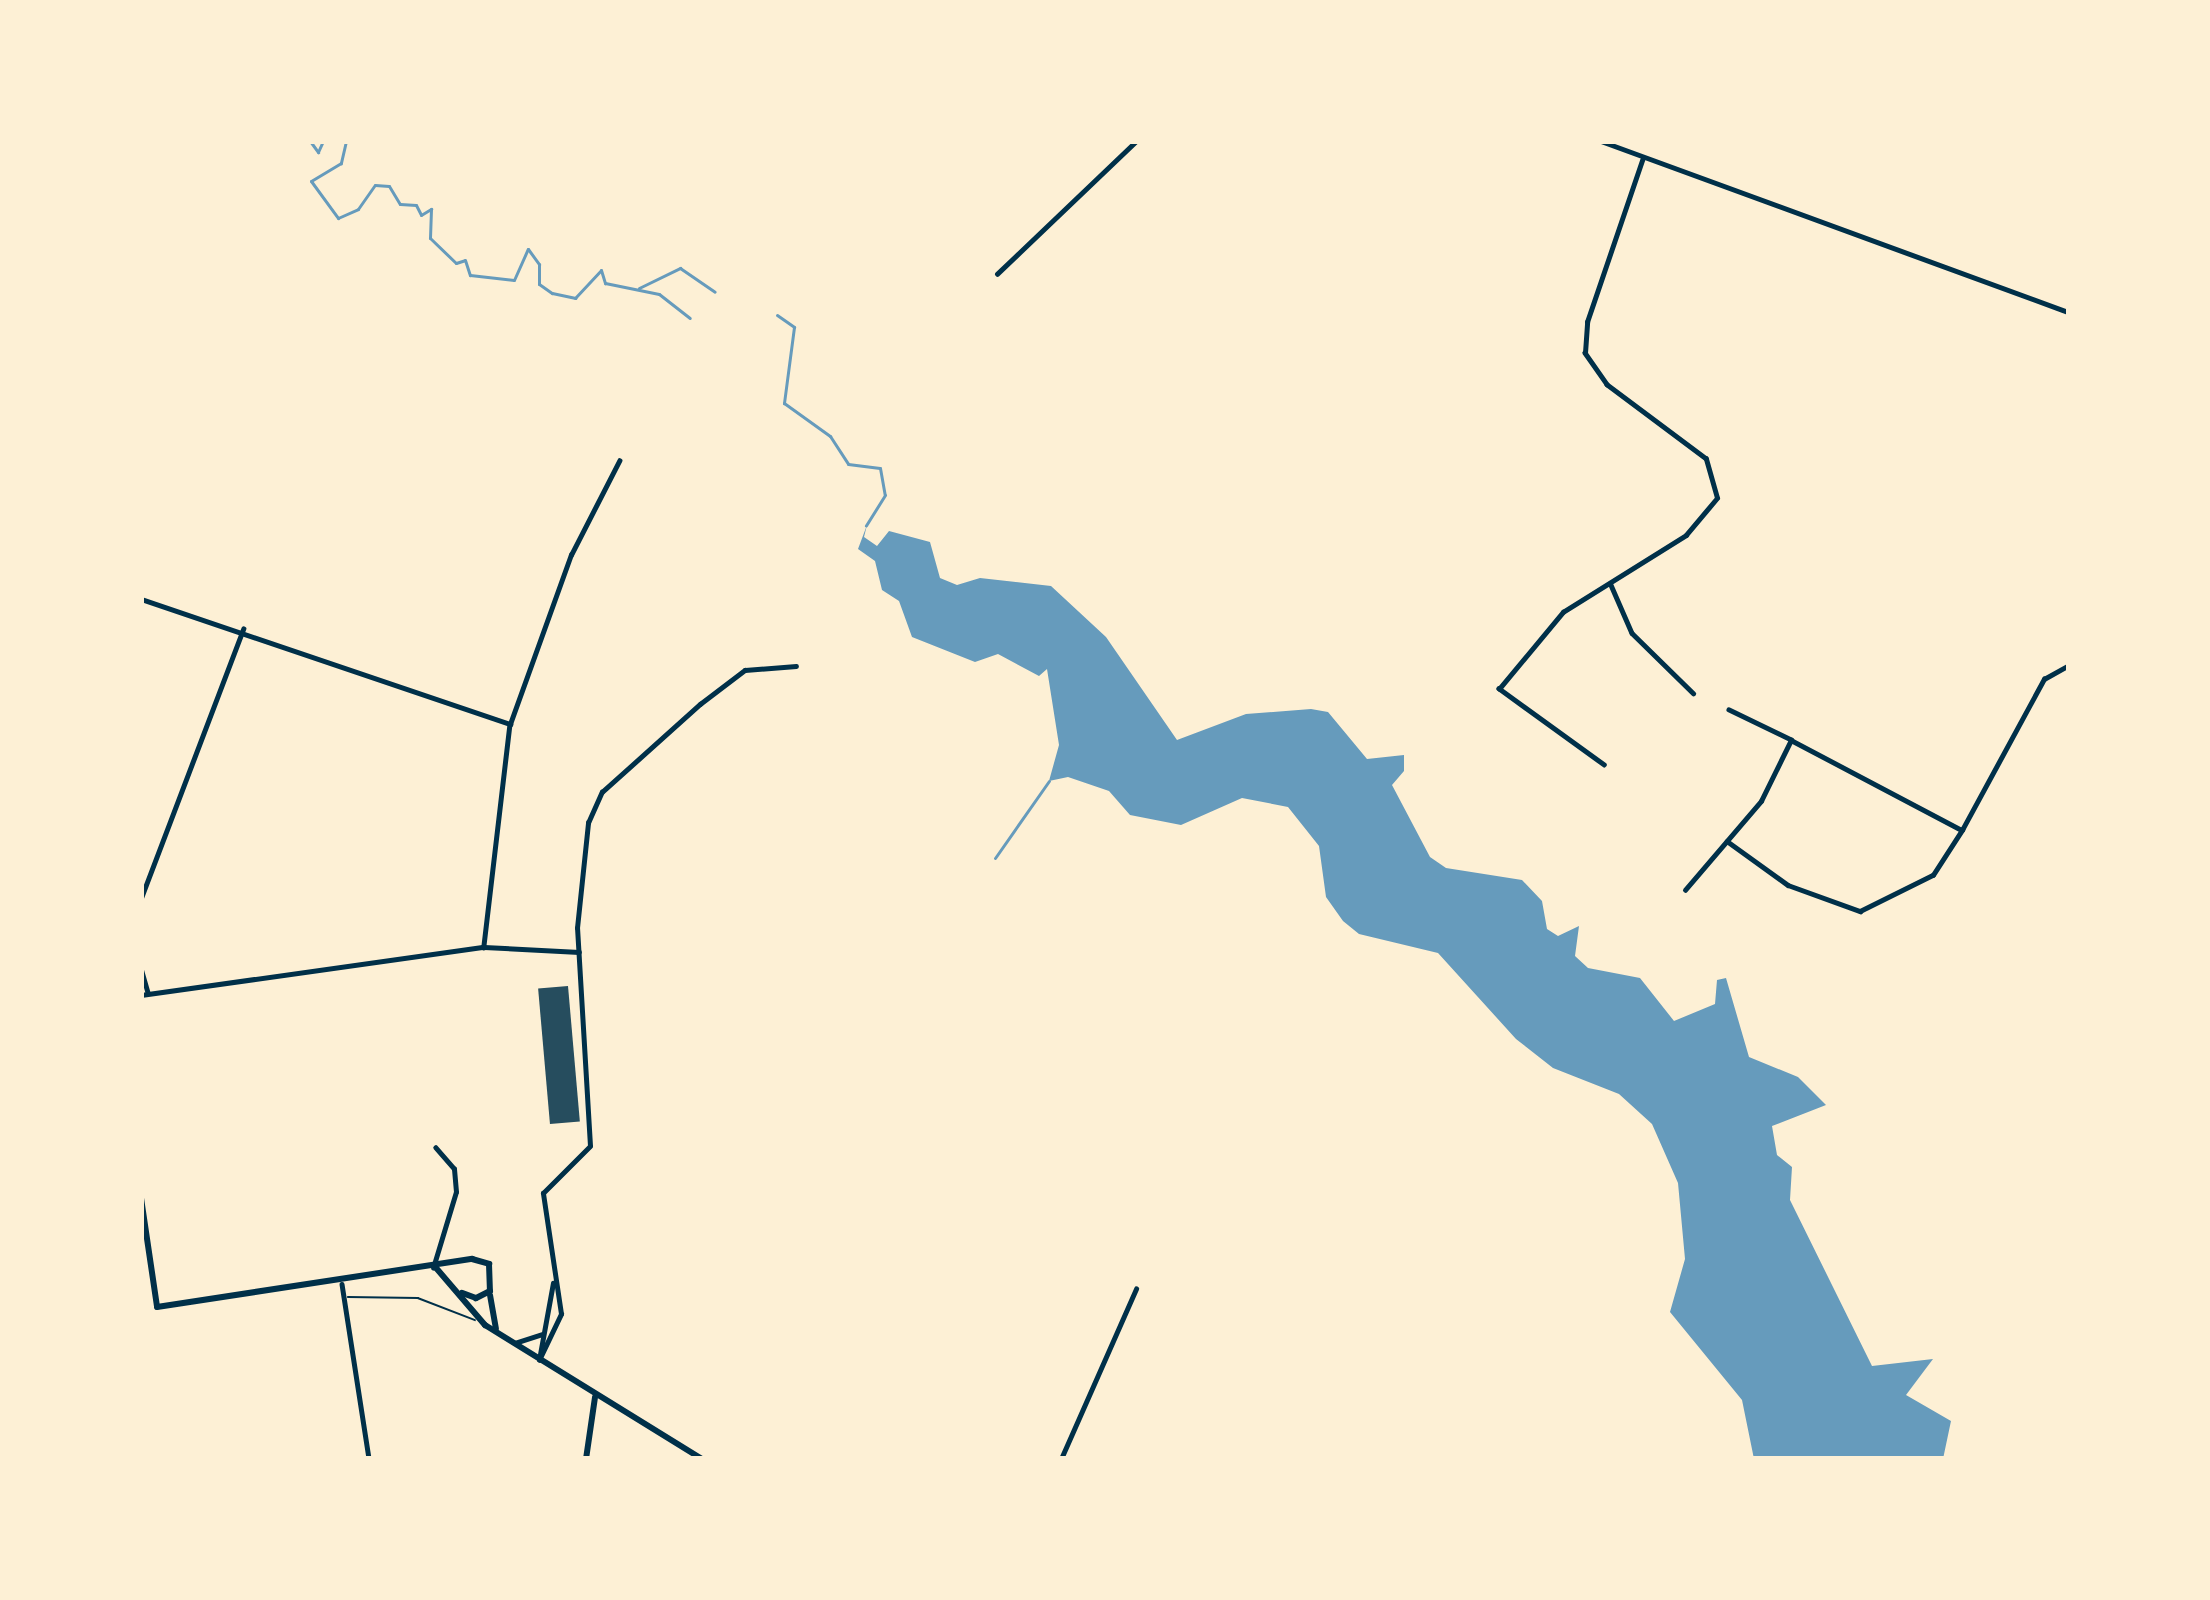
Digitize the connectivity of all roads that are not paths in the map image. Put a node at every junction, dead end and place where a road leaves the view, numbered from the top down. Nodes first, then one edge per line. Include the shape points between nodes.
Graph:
1 (1136, 141) edge
2 (1601, 141) edge
3 (1642, 160) junction
4 (997, 274) dead end
5 (2069, 312) edge
6 (619, 460) dead end
7 (1611, 585) junction
8 (141, 599) edge
9 (243, 629) junction
10 (796, 665) dead end
11 (2069, 665) edge
12 (1694, 693) dead end
13 (1729, 710) dead end
14 (510, 724) junction
15 (1791, 740) junction
16 (1604, 765) dead end
17 (1962, 830) junction
18 (1727, 842) junction
19 (1685, 890) dead end
20 (141, 898) edge
21 (484, 946) junction
22 (579, 952) junction
23 (141, 968) edge
24 (144, 994) edge
25 (436, 1148) dead end
26 (141, 1198) edge
27 (467, 1261) junction
28 (433, 1268) junction
29 (554, 1277) junction
30 (342, 1283) junction
31 (1136, 1289) dead end
32 (459, 1290) junction
33 (490, 1291) junction
34 (345, 1297) junction
35 (484, 1324) junction
36 (542, 1334) junction
37 (502, 1335) junction
38 (514, 1342) junction
39 (539, 1360) junction
40 (595, 1396) junction
41 (369, 1459) edge
42 (586, 1459) edge
43 (702, 1459) edge
44 (1061, 1459) edge

1 - 4 street
2 - 3 street
3 - 5 street
3 - 7 street via 1587,322 1585,353 1607,385 1706,459 1718,489 1702,523
6 - 14 street via 571,556
7 - 12 street via 1632,633
7 - 16 street via 1563,612 1499,689
8 - 9 street
9 - 14 street
9 - 20 street
10 - 22 street via 745,670 602,792 588,823
11 - 17 street via 2044,679
13 - 15 street
14 - 21 street
15 - 17 street
15 - 18 street via 1762,801
17 - 18 street via 1933,875 1860,911 1788,885
18 - 19 street
21 - 22 street
21 - 24 street
22 - 29 street via 590,1145 543,1192
23 - 24 street
25 - 28 street via 454,1169 456,1192
26 - 30 street via 157,1307
27 - 28 street
27 - 32 street
27 - 33 street via 492,1269
28 - 30 street
28 - 32 street
29 - 36 street
29 - 39 street via 560,1322
30 - 34 street
31 - 44 street
32 - 33 street via 476,1298
32 - 35 street
33 - 37 street via 490,1315
34 - 35 lane via 418,1298
34 - 41 street
35 - 37 street
36 - 38 street
36 - 39 street
37 - 38 street
38 - 39 street
39 - 40 street
40 - 42 street
40 - 43 street

